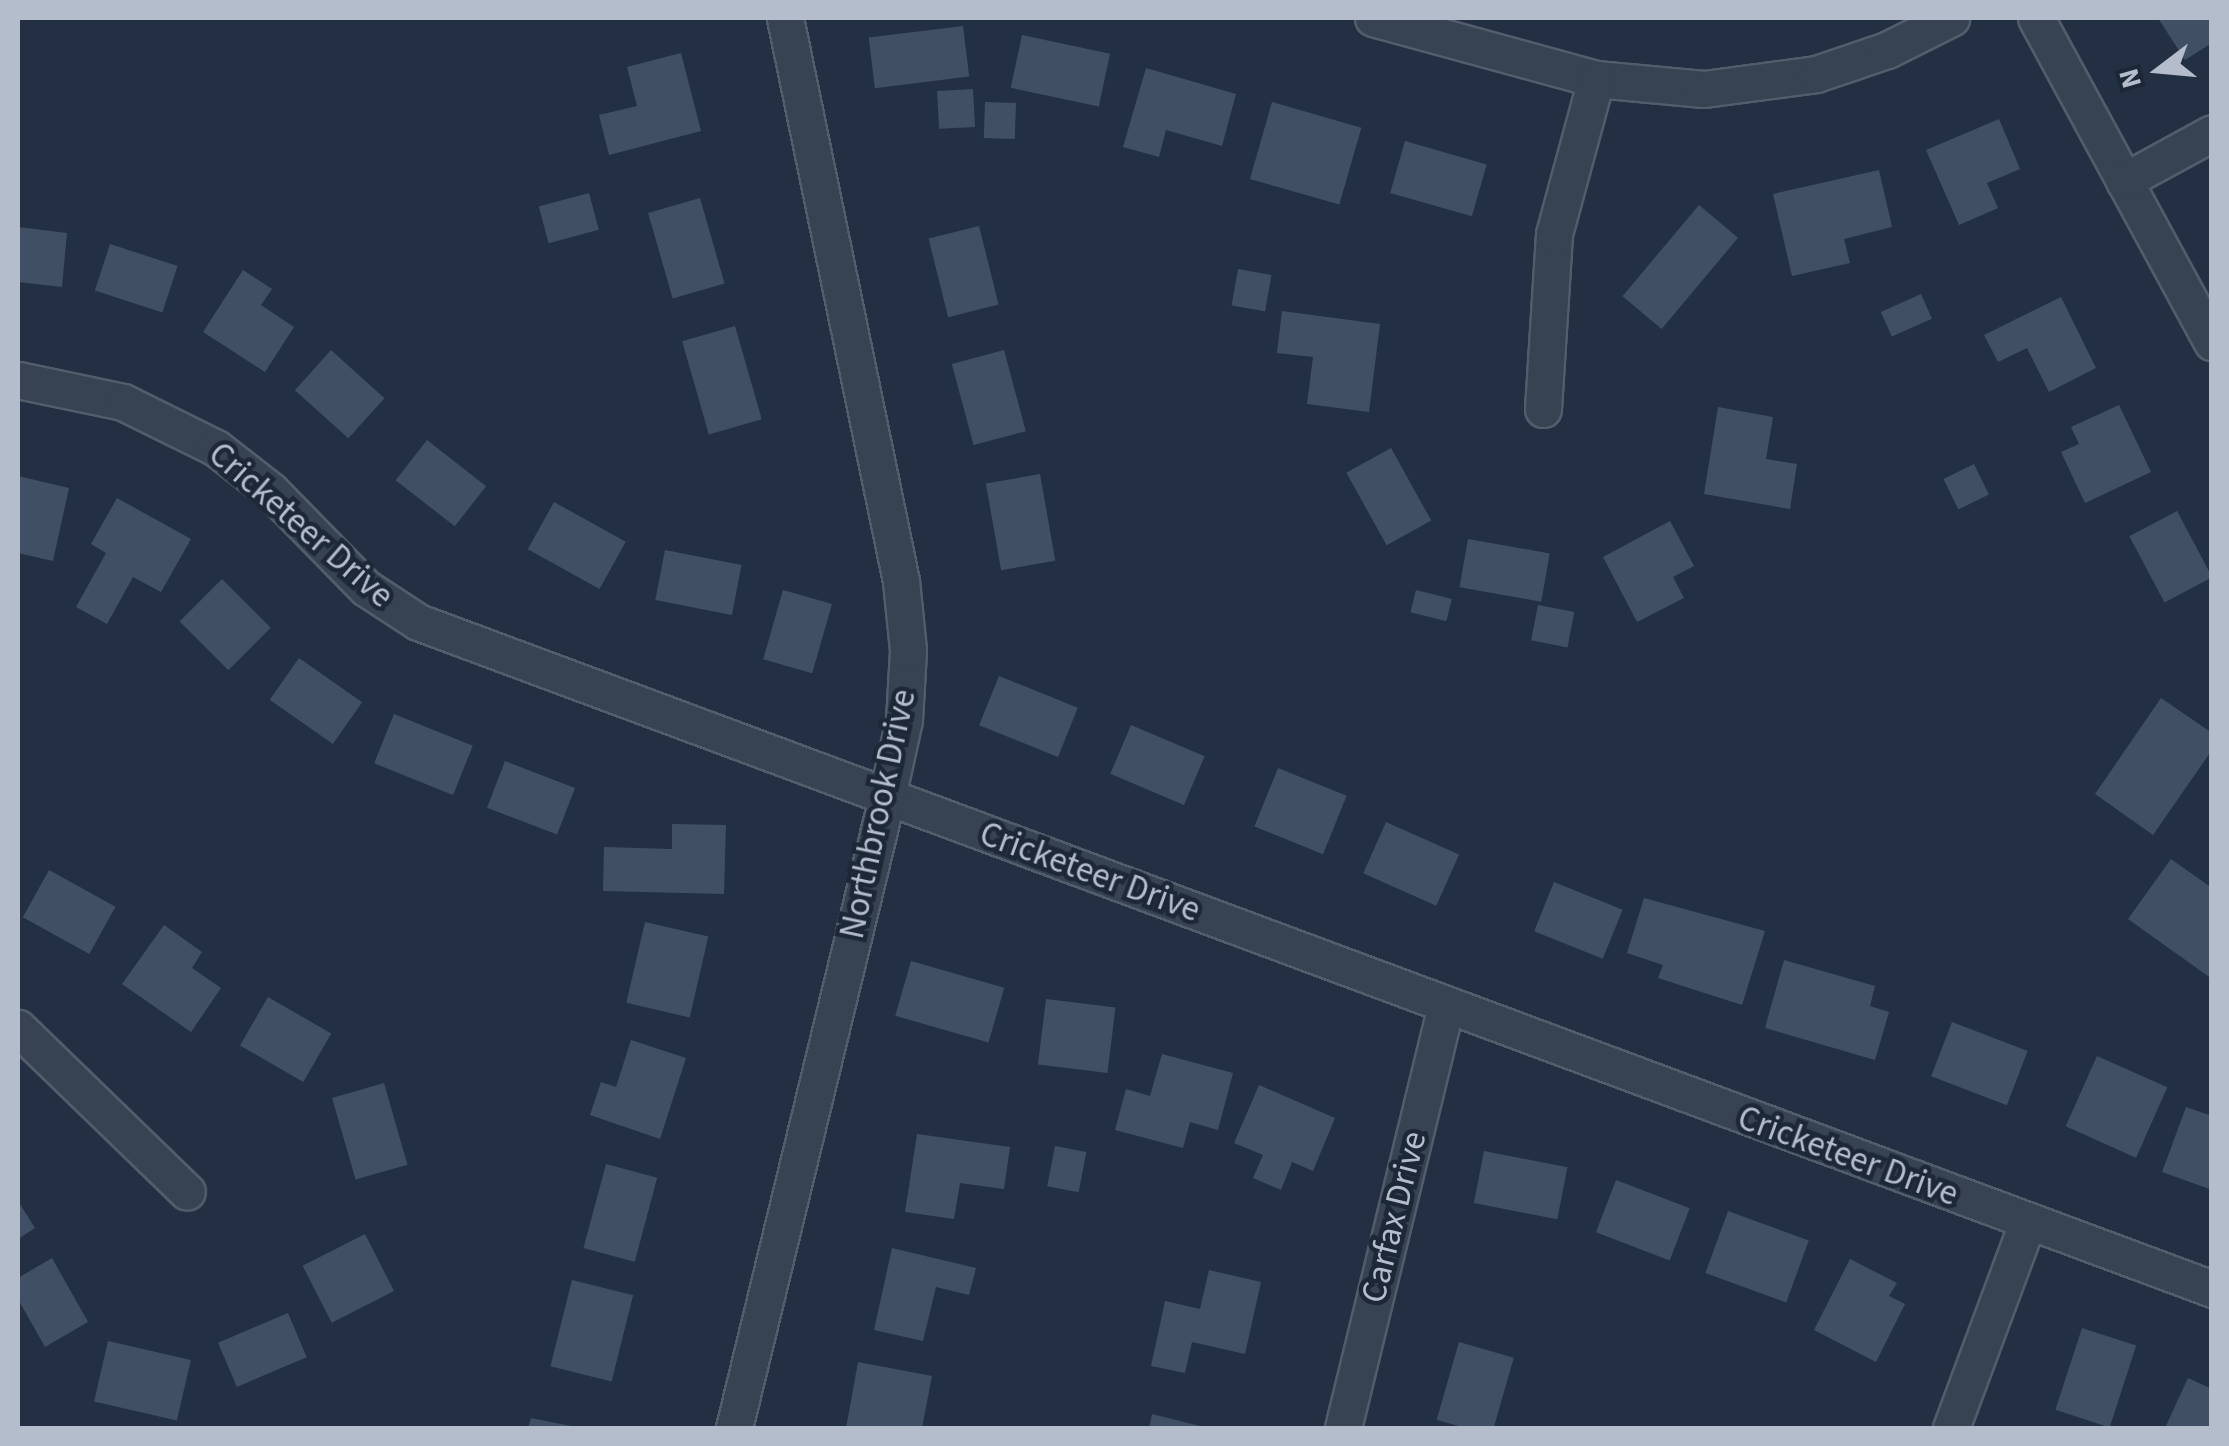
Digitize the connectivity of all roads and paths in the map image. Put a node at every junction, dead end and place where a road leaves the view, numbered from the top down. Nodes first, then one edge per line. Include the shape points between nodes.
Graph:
1 (785, 18) edge
2 (1374, 18) edge
3 (1951, 18) edge
4 (2036, 18) edge
5 (1596, 79) junction
6 (2212, 133) edge
7 (2124, 181) junction
8 (2212, 342) edge
9 (18, 380) edge
10 (1542, 409) dead end
11 (887, 797) junction
12 (1446, 1005) junction
13 (18, 1028) edge
14 (187, 1192) dead end
15 (2028, 1221) junction
16 (2212, 1289) edge
17 (734, 1428) edge
18 (1343, 1428) edge
19 (1951, 1428) edge

1 - 11 street, Northbrook Drive via 901,580 905,702
2 - 5 street
3 - 5 street via 1886,50 1779,82 1704,89
4 - 7 street
5 - 10 street via 1554,234
6 - 7 street
7 - 8 street
9 - 11 street, Cricketeer Drive via 123,402 216,448 272,491 354,578 418,622
11 - 12 street, Cricketeer Drive
11 - 17 street, Northbrook Drive
12 - 15 street, Cricketeer Drive
12 - 18 street, Carfax Drive
13 - 14 street
15 - 16 street, Cricketeer Drive
15 - 19 street

